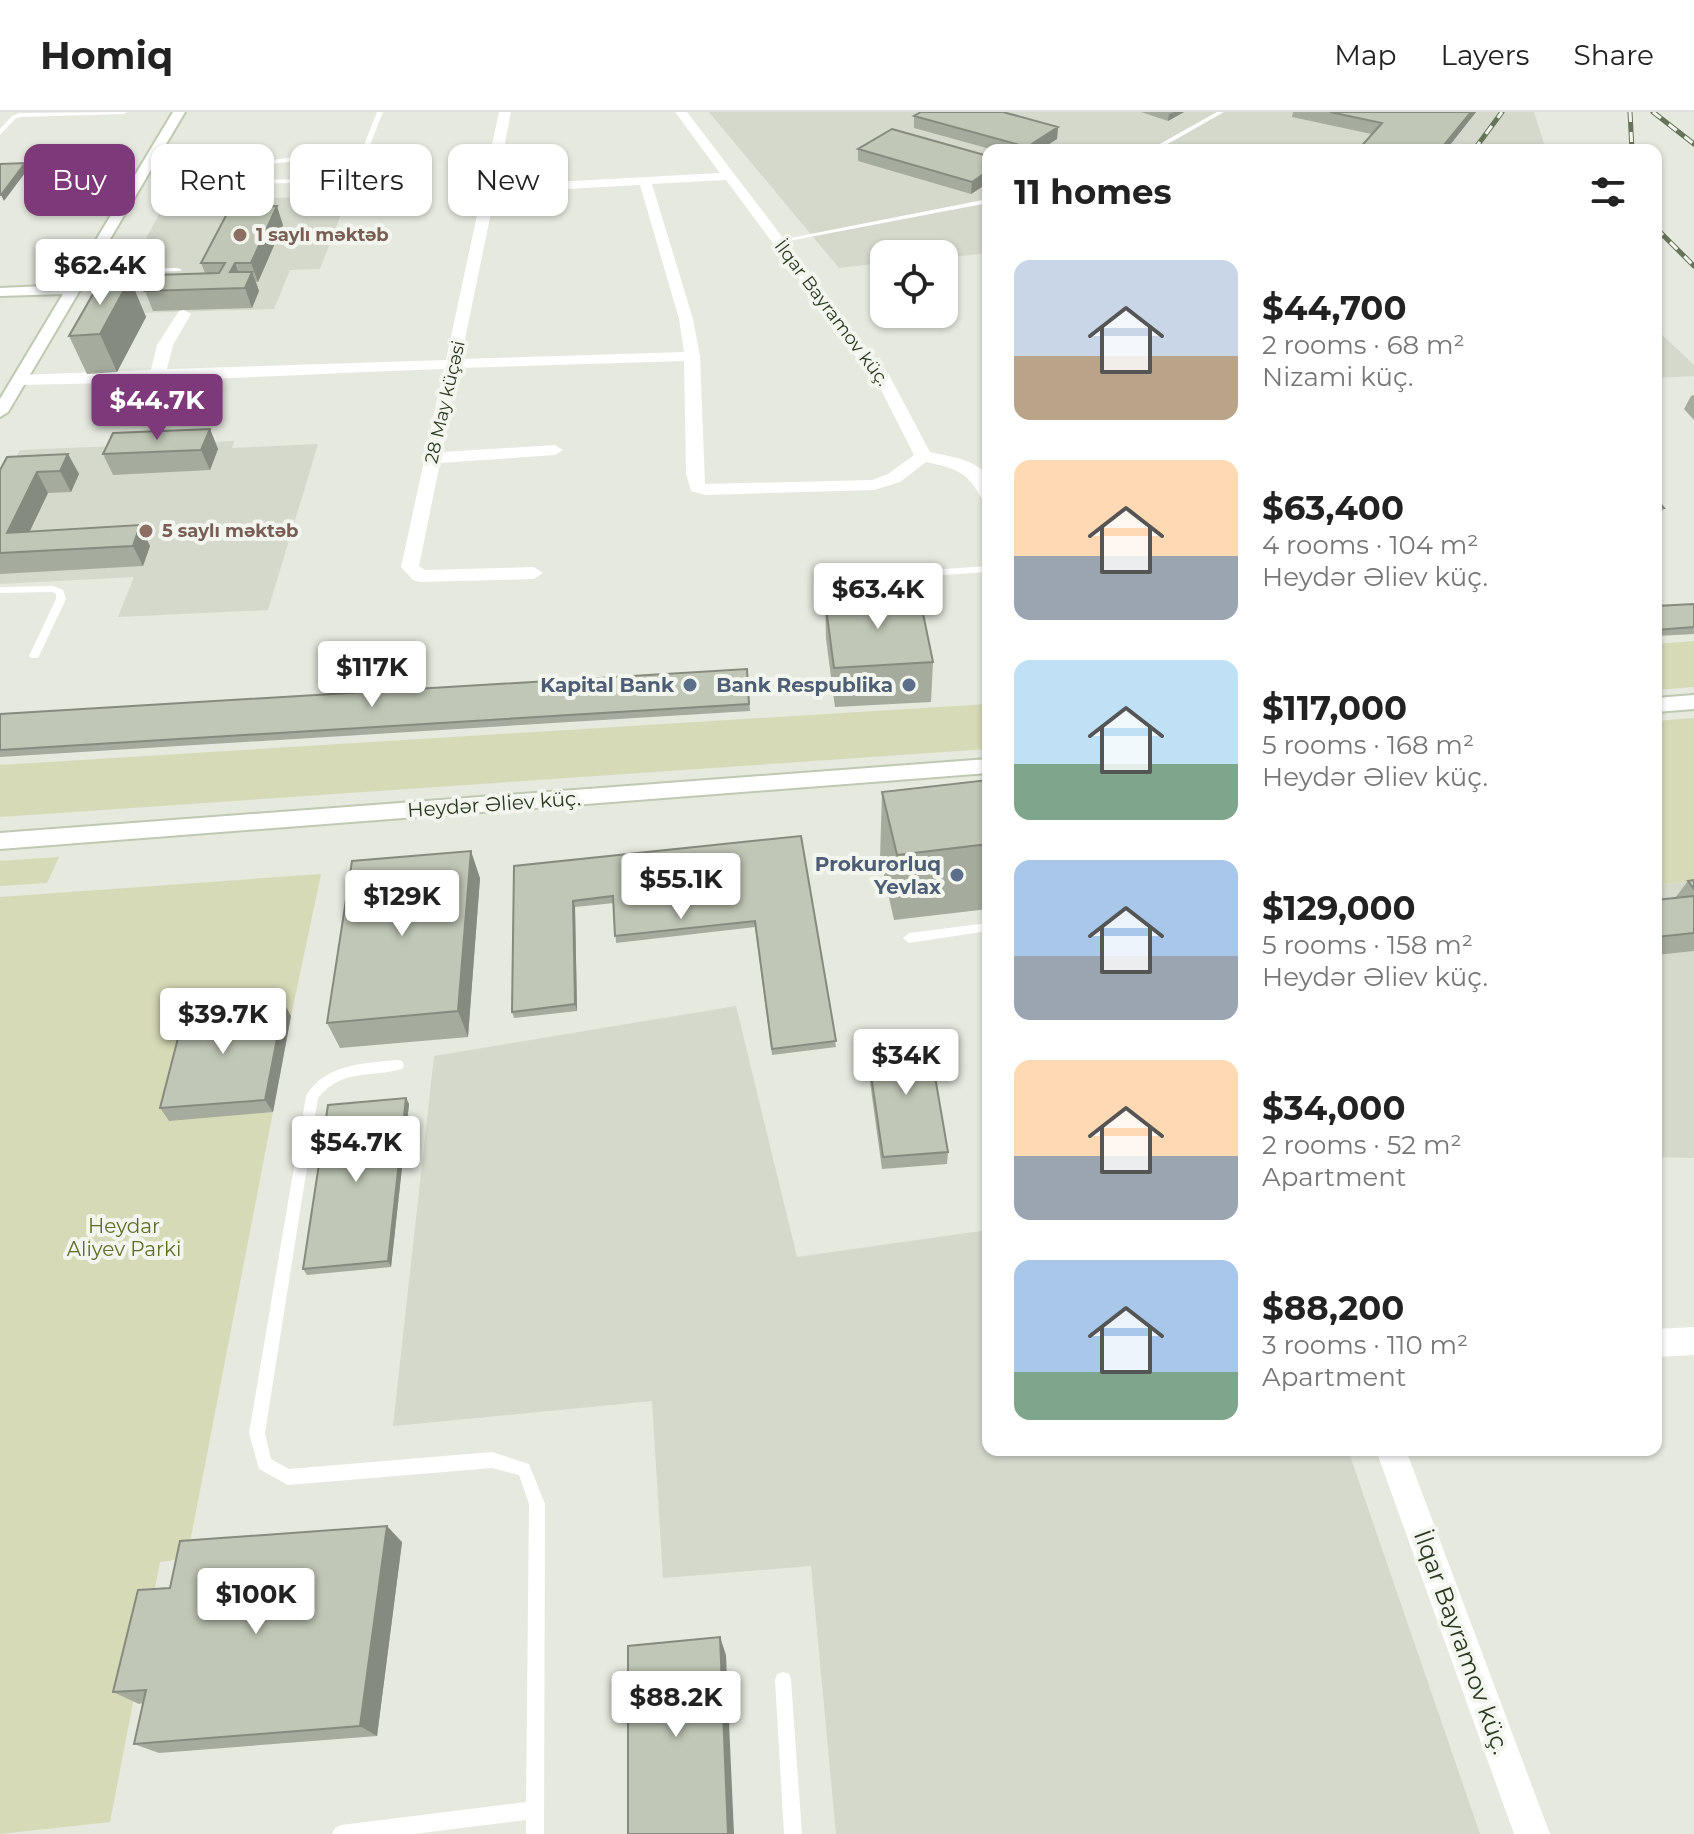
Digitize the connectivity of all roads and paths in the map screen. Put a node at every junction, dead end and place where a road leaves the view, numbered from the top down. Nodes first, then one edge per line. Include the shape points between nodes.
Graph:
1 (124, 112) edge
2 (179, 112) edge
3 (380, 112) edge
4 (505, 112) edge
5 (681, 112) edge
6 (1221, 112) edge
7 (0, 133) edge
8 (367, 144) edge
9 (499, 144) edge
10 (1163, 144) edge
11 (364, 152) joint
12 (729, 176) junction
13 (645, 181) junction
14 (568, 185) edge
15 (982, 202) edge
16 (486, 216) edge
17 (778, 241) junction
18 (178, 270) dead end
19 (82, 272) junction
20 (72, 289) junction
21 (0, 292) edge
22 (184, 314) edge
23 (692, 356) junction
24 (455, 366) junction
25 (158, 374) junction
26 (19, 380) junction
27 (0, 412) edge
28 (555, 450) dead end
29 (923, 456) junction
30 (432, 458) junction
31 (982, 483) edge
32 (982, 569) edge
33 (534, 573) dead end
34 (0, 590) edge
35 (881, 625) edge
36 (34, 656) dead end
37 (1694, 702) edge
38 (1662, 705) edge
39 (982, 766) edge
40 (0, 841) edge
41 (982, 928) edge
42 (909, 938) dead end
43 (398, 1065) dead end
44 (1694, 1341) edge
45 (1662, 1343) edge
46 (1393, 1456) edge
47 (783, 1680) dead end
48 (535, 1810) junction
49 (341, 1834) edge
50 (535, 1834) edge
51 (793, 1834) edge
52 (1532, 1834) edge

1 - 7 lane via 20,115
2 - 19 street
3 - 8 lane
4 - 9 street, 28 May küçəsi
5 - 12 street, İlqar Bayramov küç.
6 - 10 lane
11 - 11 lane via 355,176 344,181 233,178 236,170 261,163
12 - 13 street
12 - 17 street, İlqar Bayramov küç.
13 - 14 street
13 - 23 street
15 - 17 lane
16 - 24 street, 28 May küçəsi
17 - 29 street, İlqar Bayramov küç. via 840,330 882,376
18 - 19 lane
19 - 20 street
20 - 21 street
20 - 26 street
22 - 25 street via 165,345
23 - 24 street
23 - 29 street via 697,487 711,491 874,485 894,478
24 - 25 street
24 - 30 street, 28 May küçəsi
25 - 26 street
26 - 27 street
28 - 30 street
29 - 31 street via 959,464 977,473
30 - 33 street, 28 May küçəsi via 413,572
32 - 35 lane via 886,580 880,590
34 - 36 lane via 60,592
37 - 38 street
39 - 40 street, Heydər Əliev küç.
41 - 42 lane
43 - 48 lane via 339,1073 321,1082 312,1096 257,1433 264,1464 288,1477 492,1460 524,1469 537,1504
44 - 45 street
46 - 52 street, İlqar Bayramov küç.
47 - 51 lane
48 - 49 lane
48 - 50 lane

